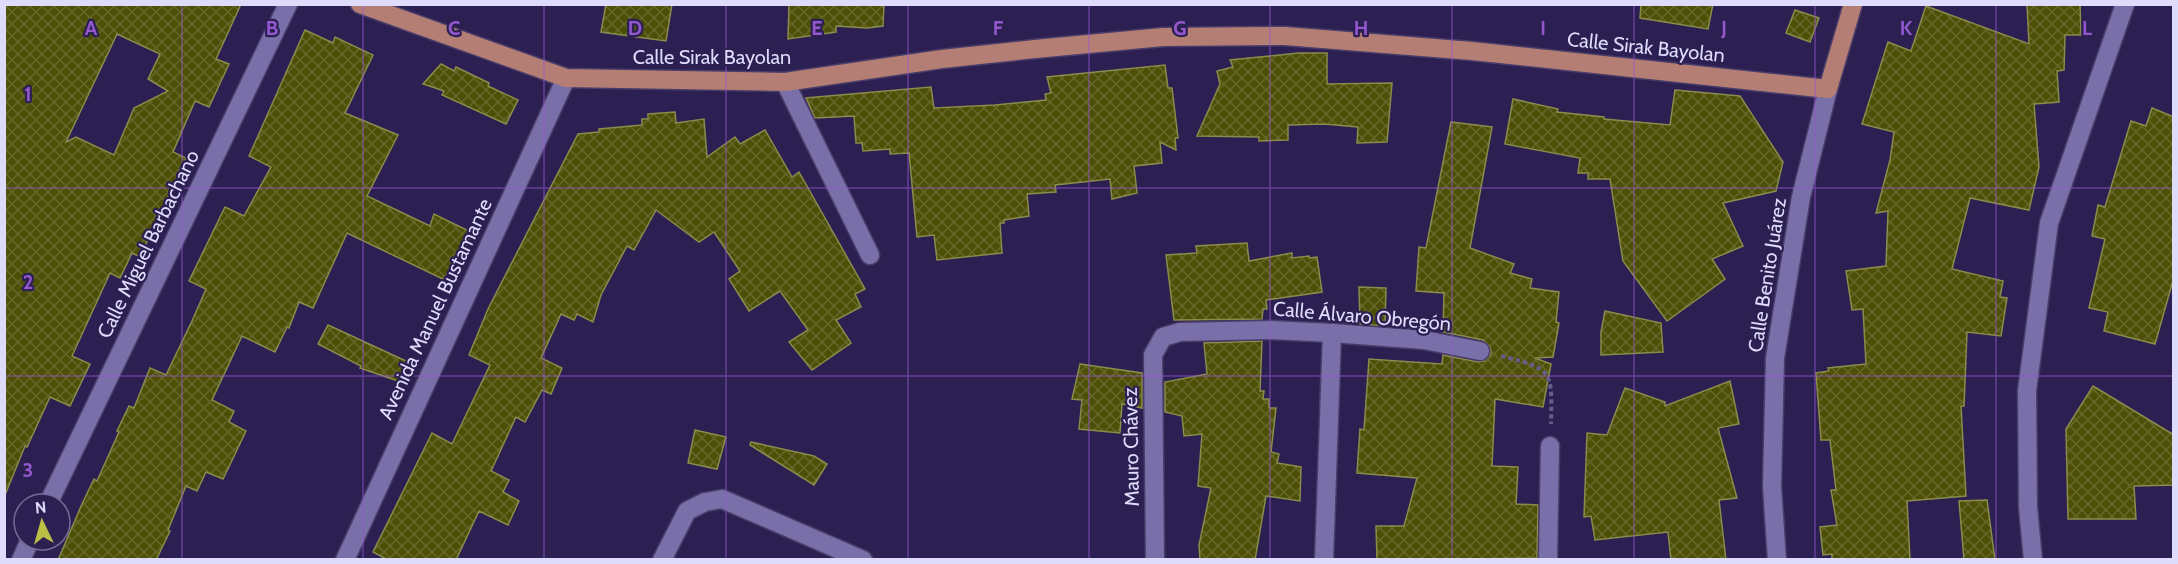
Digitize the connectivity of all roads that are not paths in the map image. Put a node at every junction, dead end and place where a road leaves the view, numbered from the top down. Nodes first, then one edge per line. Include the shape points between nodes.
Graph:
1 (288, 4) edge
2 (360, 4) edge
3 (1853, 4) edge
4 (2126, 4) edge
5 (566, 78) junction
6 (785, 82) junction
7 (1828, 89) junction
8 (870, 255) dead end
9 (1332, 333) junction
10 (1163, 337) joint
11 (1480, 351) road end
12 (1550, 446) road end
13 (54, 492) edge
14 (345, 560) edge
15 (662, 560) edge
16 (862, 560) edge
17 (1155, 560) edge
18 (1324, 560) edge
19 (1548, 560) edge
20 (1777, 560) edge
21 (2033, 560) edge

1 - 13 street, Calle Miguel Barbachano
2 - 5 main road, Calle Sirak Bayolan
3 - 7 main road, Calle Benito Juárez
4 - 21 street via 2049,223 2027,391 2028,507
5 - 6 main road, Calle Sirak Bayolan
5 - 14 street, Avenida Manuel Bustamante
6 - 7 main road, Calle Sirak Bayolan via 1035,48 1163,37 1285,36 1472,51
6 - 8 street
7 - 20 street, Calle Benito Juárez via 1801,197 1775,358 1772,487
9 - 10 street, Calle Álvaro Obregón via 1180,332
9 - 11 street, Calle Álvaro Obregón via 1424,340
9 - 18 street
10 - 17 street, Mauro Chávez via 1153,355
12 - 19 street
15 - 16 street via 687,511 722,499

